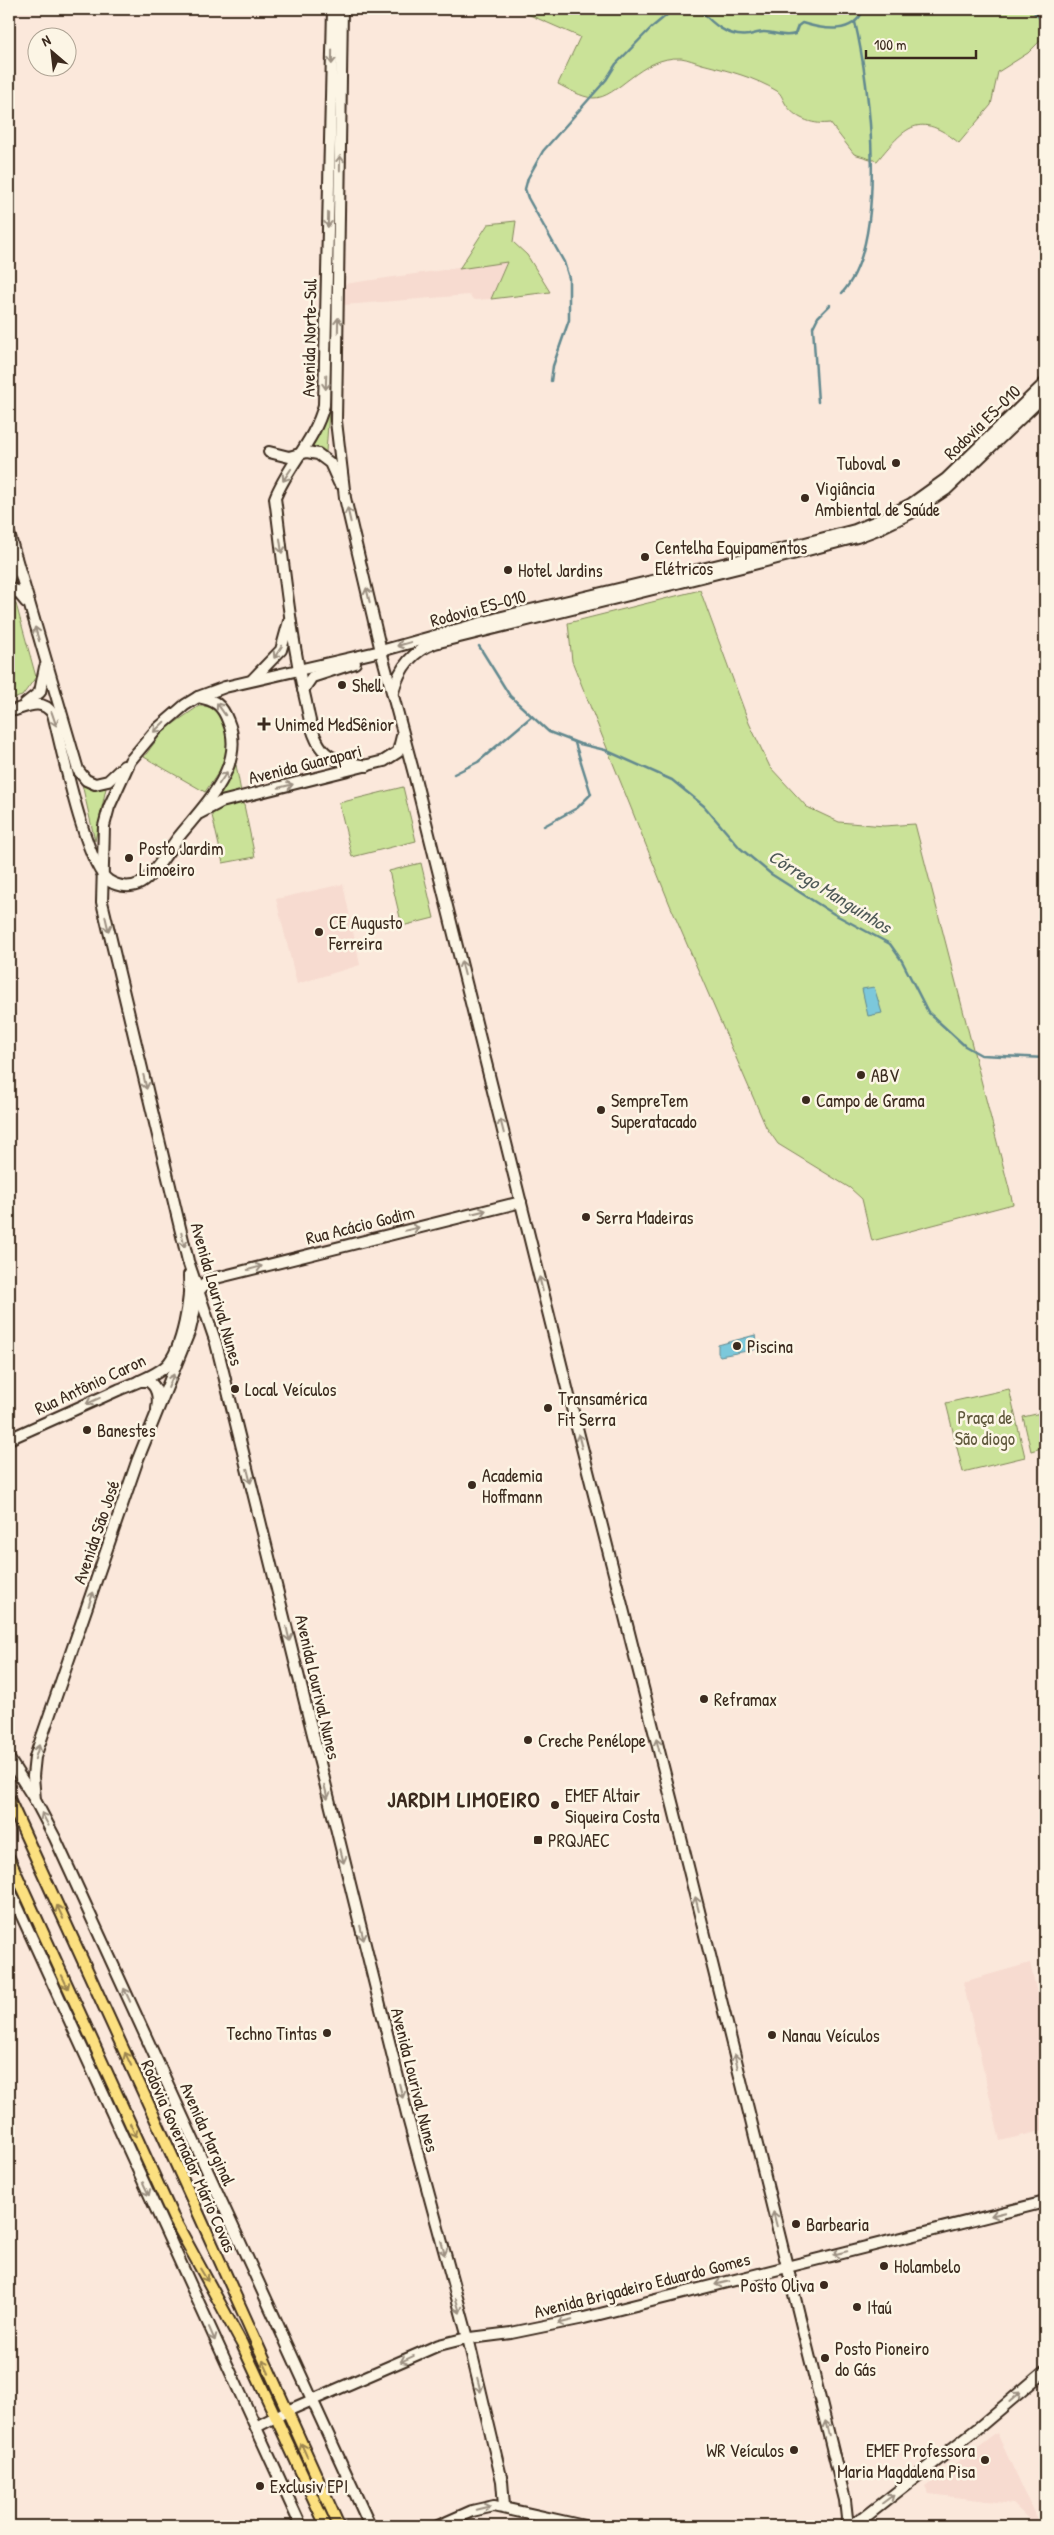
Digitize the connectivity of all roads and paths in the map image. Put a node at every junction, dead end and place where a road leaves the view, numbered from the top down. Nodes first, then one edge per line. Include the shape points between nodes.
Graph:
1 (340, 10) edge
2 (1045, 383) edge
3 (1045, 395) edge
4 (269, 452) dead end
5 (302, 453) junction
6 (345, 498) junction
7 (9, 534) edge
8 (16, 558) junction
9 (9, 580) edge
10 (9, 588) edge
11 (29, 607) junction
12 (291, 613) junction
13 (381, 651) junction
14 (363, 655) junction
15 (46, 661) junction
16 (299, 670) junction
17 (249, 682) junction
18 (303, 690) junction
19 (393, 695) junction
20 (198, 697) junction
21 (12, 711) edge
22 (402, 727) junction
23 (130, 760) junction
24 (367, 766) junction
25 (195, 816) junction
26 (102, 876) junction
27 (521, 1202) junction
28 (188, 1261) junction
29 (198, 1291) junction
30 (190, 1330) junction
31 (216, 1342) junction
32 (138, 1381) junction
33 (156, 1418) junction
34 (9, 1439) edge
35 (9, 1759) edge
36 (9, 1799) edge
37 (35, 1800) junction
38 (9, 1858) edge
39 (9, 1888) edge
40 (1045, 2202) edge
41 (786, 2266) junction
42 (468, 2338) junction
43 (1045, 2371) edge
44 (313, 2400) junction
45 (287, 2411) junction
46 (276, 2417) junction
47 (256, 2427) junction
48 (504, 2506) junction
49 (301, 2526) edge
50 (326, 2526) edge
51 (338, 2526) edge
52 (370, 2526) edge
53 (438, 2526) edge
54 (584, 2526) edge
55 (847, 2526) edge

1 -> 5 main road, Avenida Norte-Sul via 326,386 322,415
6 -> 1 main road, Avenida Norte-Sul via 336,421
2 -> 13 main road, Rodovia ES-010 via 946,479 911,504 879,520 812,542 502,617
3 - 19 main road, Rodovia ES-010 via 947,488 893,522 857,537 763,562 426,646 401,671
4 - 5 main road via 289,457
5 - 6 main road via 318,454 326,459
5 -> 12 main road, Avenida Norte-Sul via 275,498
13 -> 6 main road, Avenida Norte-Sul
7 - 8 main road
8 - 9 main road
8 - 11 main road
10 - 11 main road via 17,592
15 -> 11 main road
12 - 16 main road, Avenida Norte-Sul
12 -> 17 main road via 281,650
13 - 14 main road, Rodovia ES-010
13 - 19 main road
14 - 16 main road, Rodovia ES-010
14 - 18 main road via 357,662 312,676
15 - 21 main road via 40,692
15 - 23 main road via 73,756 82,775 100,784 108,781
16 - 17 main road, Rodovia ES-010
16 - 18 main road, Avenida Norte-Sul
17 - 20 main road, Rodovia ES-010
18 - 24 main road, Avenida Norte-Sul via 311,726 322,749 340,761
19 - 22 main road
20 -> 23 main road, Rodovia ES-010 via 156,730
25 -> 20 main road, Avenida Guarapari via 230,766 233,734 219,705 211,699
21 -> 26 main road via 39,704 53,714 89,849
22 - 24 main road, Avenida Guarapari via 402,743 398,752
27 -> 22 main road
23 - 26 main road, Rodovia ES-010 via 115,789 104,826
25 -> 24 main road, Avenida Guarapari via 221,802
25 - 26 main road, Avenida Guarapari via 144,881 124,887
26 -> 28 main road, Avenida Lourival Nunes via 102,902
29 -> 27 main road, Rua Acácio Godim via 208,1280
41 -> 27 main road
28 - 29 main road, Avenida Lourival Nunes
28 - 32 main road, Rua Antônio Caron via 187,1307 174,1355 165,1366
29 - 30 main road, Avenida São José
29 - 31 main road, Avenida Lourival Nunes
30 - 31 main road via 205,1326
33 -> 30 main road, Avenida São José
31 -> 42 main road, Avenida Lourival Nunes via 408,2118
32 - 33 main road via 148,1381 154,1387 158,1397
32 -> 34 main road, Rua Antônio Caron
37 -> 33 main road, Avenida São José via 35,1758 138,1459
35 - 37 main road, Avenida Marginal
45 -> 36 main road, Rodovia Governador Mário Covas
44 -> 37 main road, Avenida Marginal
38 -> 46 main road, Rodovia Governador Mário Covas via 173,2217 233,2327
39 -> 47 main road
40 -> 41 main road, Avenida Brigadeiro Eduardo Gomes
41 -> 42 main road, Avenida Brigadeiro Eduardo Gomes via 584,2318
55 -> 41 main road via 845,2500
42 -> 44 main road, Avenida Brigadeiro Eduardo Gomes via 439,2346
42 -> 48 main road, Avenida Lourival Nunes via 502,2481
55 -> 43 main road via 864,2518
44 - 45 main road, Avenida Brigadeiro Eduardo Gomes
44 - 52 main road, Avenida Marginal
45 - 46 main road, Avenida Brigadeiro Eduardo Gomes
51 -> 45 main road, Rodovia Governador Mário Covas
46 - 47 main road, Avenida Brigadeiro Eduardo Gomes
46 - 50 main road, Rodovia Governador Mário Covas
47 - 49 main road
53 -> 48 main road via 472,2511
48 - 54 main road

